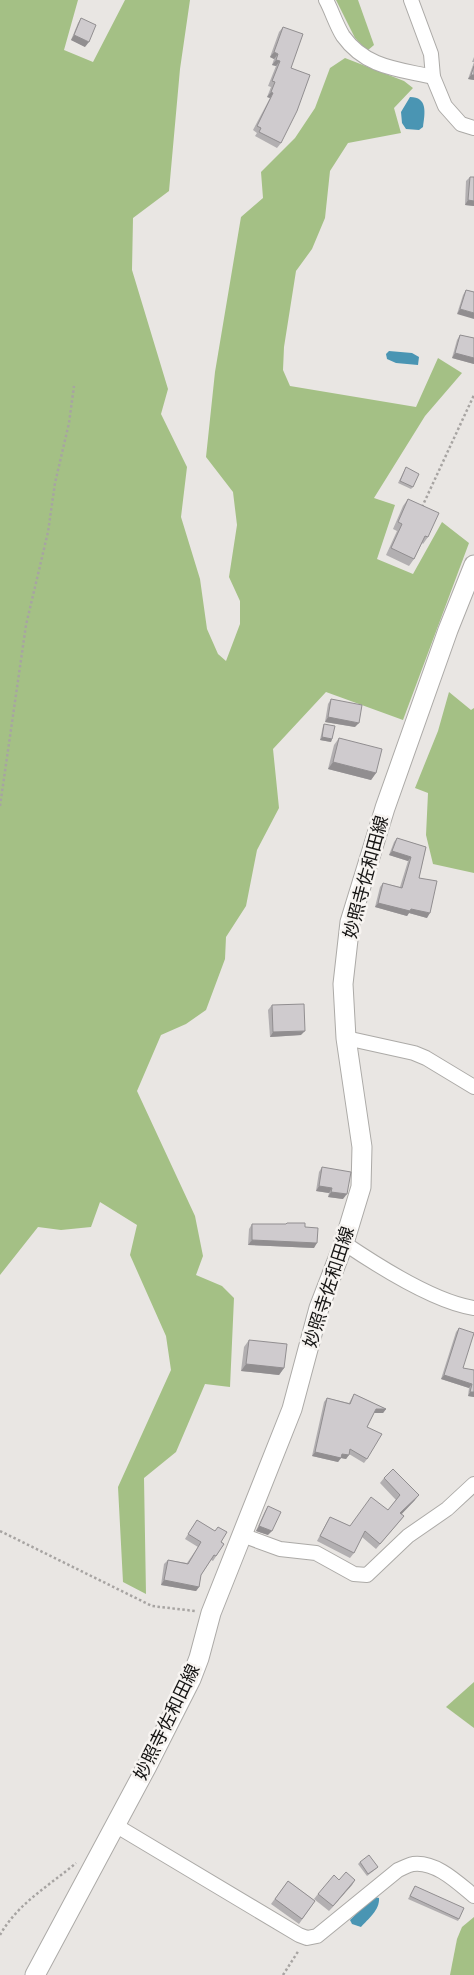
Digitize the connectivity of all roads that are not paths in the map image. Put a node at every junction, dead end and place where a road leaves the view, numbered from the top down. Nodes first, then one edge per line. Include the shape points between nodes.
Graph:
1 (326, 0) edge
2 (411, 0) edge
3 (433, 77) junction
4 (474, 128) edge
5 (474, 565) edge
6 (346, 1038) junction
7 (474, 1087) edge
8 (344, 1243) junction
9 (474, 1308) edge
10 (474, 1484) edge
11 (242, 1535) junction
12 (115, 1825) junction
13 (474, 1896) edge
14 (35, 1975) edge

1 - 3 street via 342,35 359,53 376,64
2 - 3 street via 431,54
3 - 4 street via 445,106 461,124
5 - 6 main road, 妙照寺佐和田線 via 388,798 350,922 343,984
6 - 7 street via 414,1053
6 - 8 main road, 妙照寺佐和田線 via 362,1147 361,1187
8 - 9 street via 442,1299
8 - 11 main road, 妙照寺佐和田線 via 319,1308 292,1409
10 - 11 street via 447,1509 408,1536 367,1574 354,1574 316,1553 280,1548
11 - 12 main road, 妙照寺佐和田線 via 211,1613 191,1679
12 - 13 street via 307,1938 317,1936 398,1870 412,1864 437,1869
12 - 14 main road, 妙照寺佐和田線

